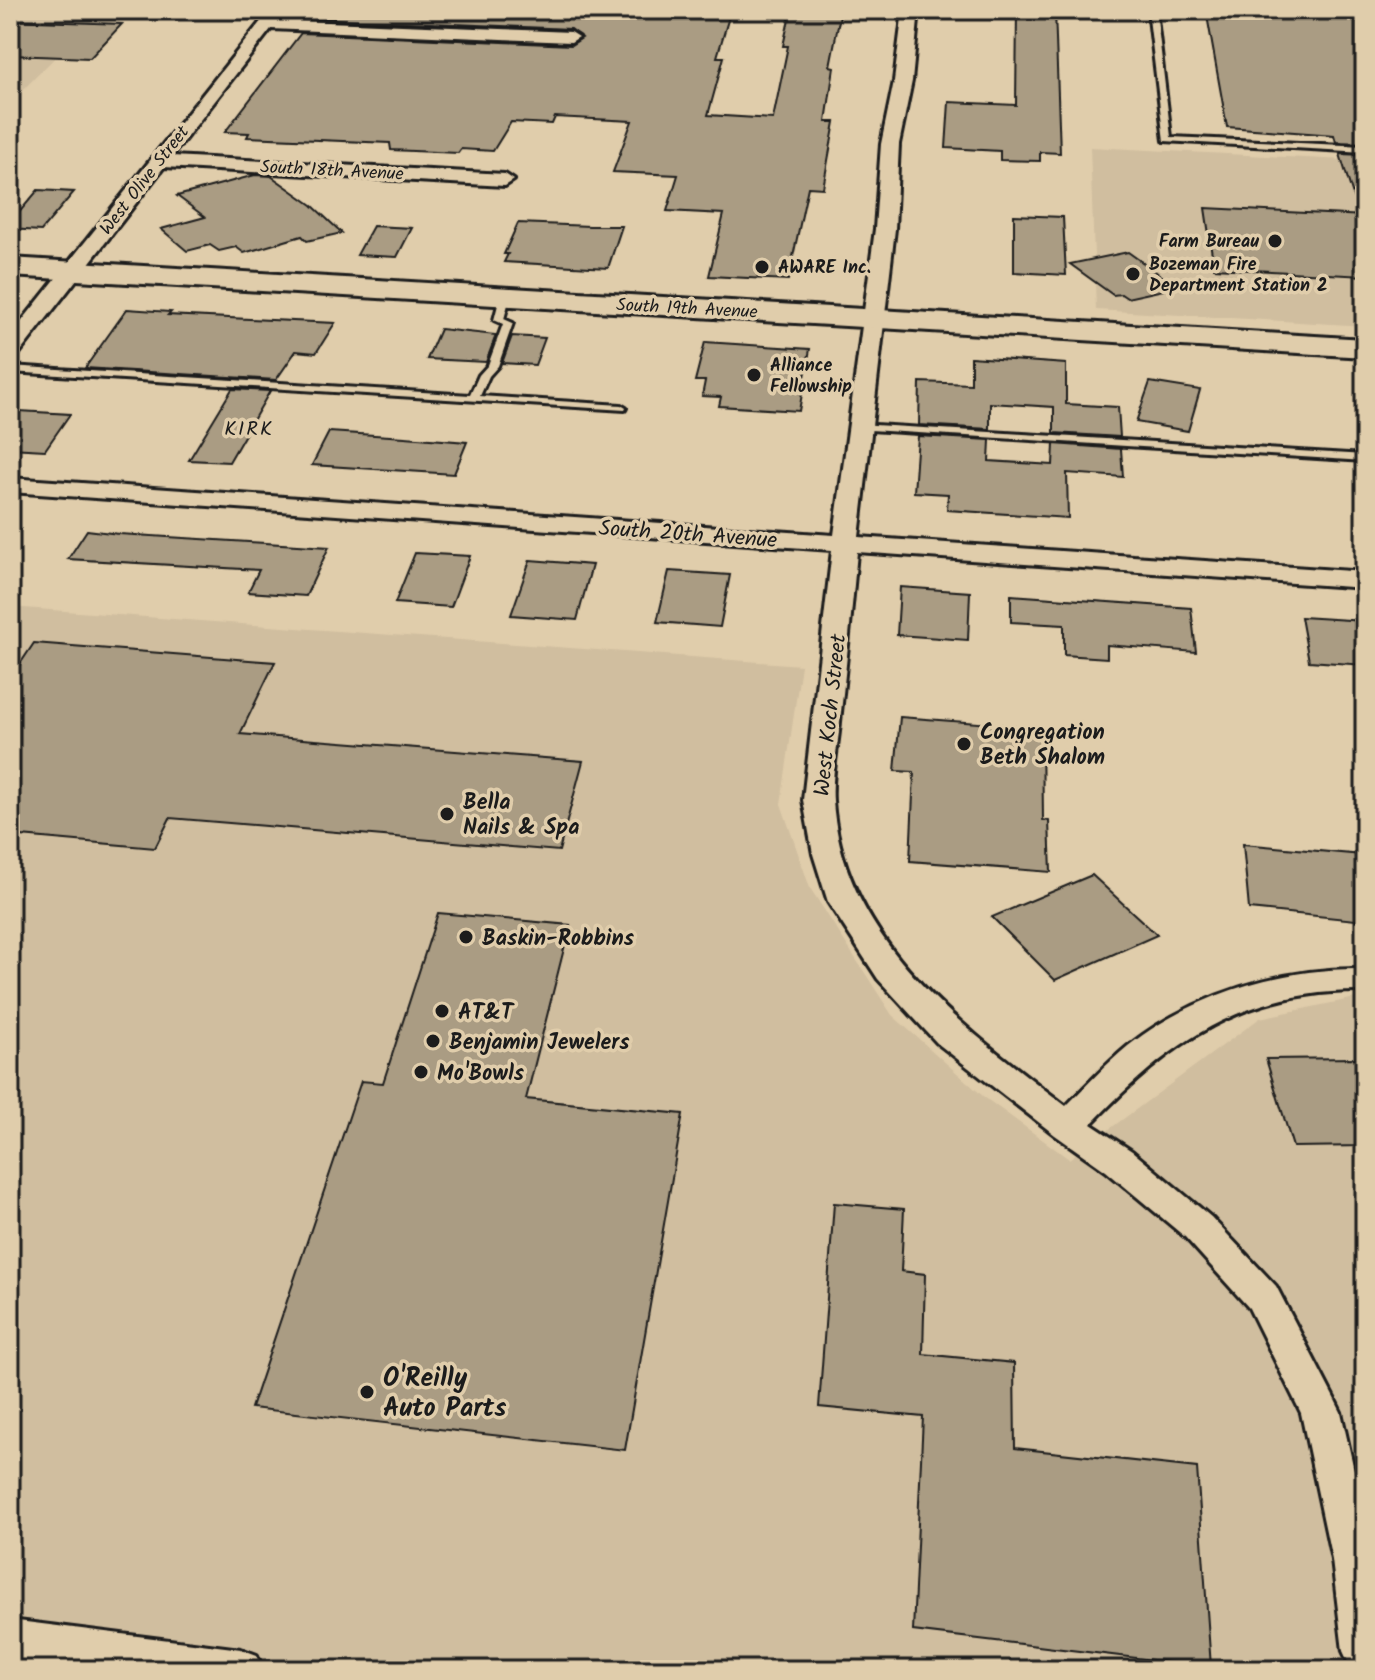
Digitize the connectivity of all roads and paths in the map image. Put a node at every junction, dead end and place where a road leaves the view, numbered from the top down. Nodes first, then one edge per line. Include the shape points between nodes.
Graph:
1 (911, 10) edge
2 (1152, 10) edge
3 (272, 17) edge
4 (571, 37) dead end
5 (1365, 149) edge
6 (159, 161) junction
7 (505, 180) dead end
8 (10, 267) edge
9 (72, 270) junction
10 (505, 297) junction
11 (875, 318) junction
12 (1365, 348) edge
13 (10, 350) edge
14 (10, 369) edge
15 (473, 399) junction
16 (621, 408) dead end
17 (858, 427) junction
18 (1365, 458) edge
19 (10, 485) edge
20 (845, 544) junction
21 (1365, 580) edge
22 (1365, 980) edge
23 (1067, 1126) junction
24 (10, 1641) edge
25 (1365, 1651) edge
26 (241, 1670) edge

1 - 11 street, West Koch Street via 890,144
2 - 5 lane via 1167,139
3 - 4 street
3 - 6 street, West Olive Street
6 - 7 street, South 18th Avenue
6 - 9 street, West Olive Street
8 - 9 main road, South 19th Avenue
9 - 10 main road, South 19th Avenue
9 - 13 street, West Olive Street
10 - 11 main road, South 19th Avenue
10 - 15 lane via 499,320 508,323 493,366
11 - 12 main road, South 19th Avenue
11 - 17 street, West Koch Street
14 - 15 lane
15 - 16 lane
17 - 18 lane
17 - 20 street, West Koch Street
19 - 20 street, South 20th Avenue
20 - 21 street, South 20th Avenue
20 - 23 street, West Koch Street via 818,800 844,902 889,971 949,1034
22 - 23 street via 1309,982 1257,994 1210,1014 1150,1047
23 - 25 street, West Koch Street via 1119,1161 1198,1227 1263,1297 1321,1412 1353,1560
24 - 26 street

